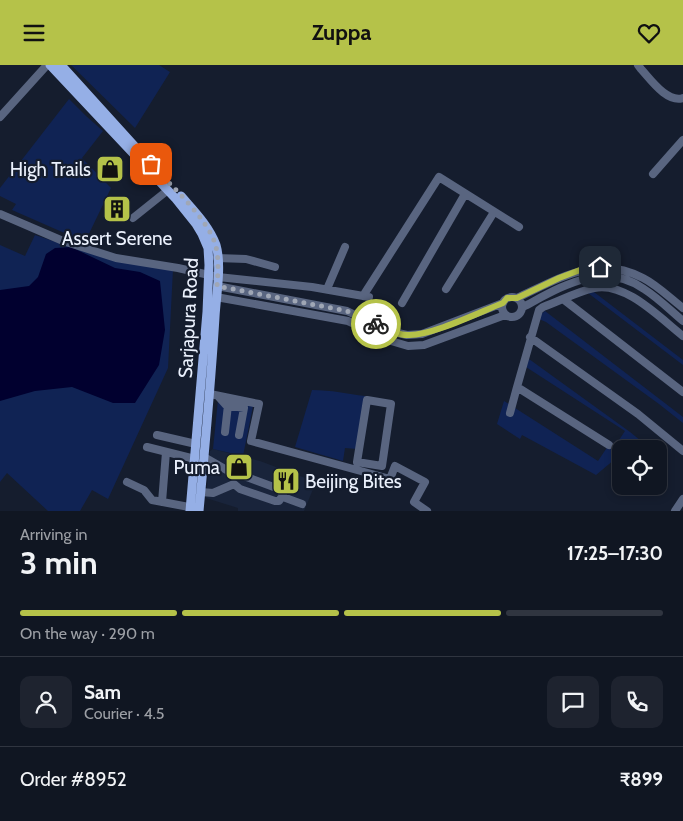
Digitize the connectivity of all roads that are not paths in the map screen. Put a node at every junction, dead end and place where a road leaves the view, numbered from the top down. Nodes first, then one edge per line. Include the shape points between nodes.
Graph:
1 (49, 65) edge
2 (61, 65) edge
3 (638, 65) edge
4 (683, 98) edge
5 (0, 117) edge
6 (683, 140) edge
7 (653, 174) dead end
8 (168, 190) junction
9 (465, 193) junction
10 (494, 211) junction
11 (0, 215) edge
12 (133, 218) dead end
13 (519, 227) dead end
14 (344, 247) dead end
15 (217, 258) junction
16 (275, 267) dead end
17 (213, 276) junction
18 (217, 286) junction
19 (327, 289) junction
20 (446, 289) dead end
21 (216, 297) junction
22 (517, 298) junction
23 (563, 299) junction
24 (402, 303) dead end
25 (503, 303) junction
26 (523, 307) junction
27 (683, 308) edge
28 (506, 315) junction
29 (683, 321) edge
30 (683, 336) edge
31 (530, 337) junction
32 (517, 387) junction
33 (683, 392) edge
34 (214, 395) junction
35 (228, 405) junction
36 (510, 413) dead end
37 (225, 432) dead end
38 (157, 435) dead end
39 (239, 435) dead end
40 (196, 444) junction
41 (609, 445) dead end
42 (147, 447) dead end
43 (683, 451) edge
44 (166, 452) junction
45 (200, 458) junction
46 (370, 465) junction
47 (368, 473) junction
48 (126, 482) dead end
49 (200, 492) junction
50 (283, 497) junction
51 (683, 499) edge
52 (163, 502) junction
53 (302, 504) dead end
54 (195, 510) edge
55 (164, 511) edge
56 (427, 511) edge
57 (675, 511) edge

1 - 5 street
1 - 8 main road, Sarjapura Road
2 - 15 main road, Sarjapura Road via 200,217 216,247
3 - 4 street via 670,97
6 - 7 street
8 - 12 street
8 - 17 main road, Sarjapura Road via 202,234
9 - 10 street
9 - 19 street via 439,177 366,296
9 - 24 street
10 - 13 street
10 - 20 street
11 - 17 street via 116,258
14 - 19 street
15 - 16 street via 246,259
15 - 17 main road, Sarjapura Road
17 - 18 main road, Sarjapura Road
17 - 19 street
17 - 40 main road, Sarjapura Road
18 - 21 main road, Sarjapura Road
18 - 25 street via 347,311 389,331 407,335 422,334
21 - 28 street via 348,321 408,346 424,345
21 - 34 main road, Sarjapura Road
22 - 25 street via 510,297
22 - 26 street
22 - 27 street via 580,270 600,267 623,269 645,278
23 - 30 street via 597,287 618,289 627,292
23 - 31 street via 539,310
23 - 33 street
25 - 28 street
26 - 28 street via 518,316
26 - 29 street via 560,287 586,277 605,275 625,279 643,288
31 - 32 street
31 - 43 street
32 - 36 street
32 - 41 street
34 - 35 street
34 - 45 main road, Sarjapura Road
34 - 47 street via 259,404 251,441
35 - 37 street
35 - 39 street via 244,408
38 - 40 street
40 - 45 main road, Sarjapura Road
42 - 44 street
44 - 45 street
44 - 52 street
45 - 49 main road, Sarjapura Road
45 - 50 street via 236,476 279,489
45 - 54 main road, Sarjapura Road
46 - 46 street via 357,462 367,400 391,404 382,466
46 - 47 street
47 - 56 street via 390,479 395,466 425,482 414,502
48 - 52 street via 144,490 152,499
49 - 50 street via 213,493 234,484 275,501
49 - 54 main road, Sarjapura Road
50 - 53 street
51 - 57 street
52 - 54 street
52 - 55 street

